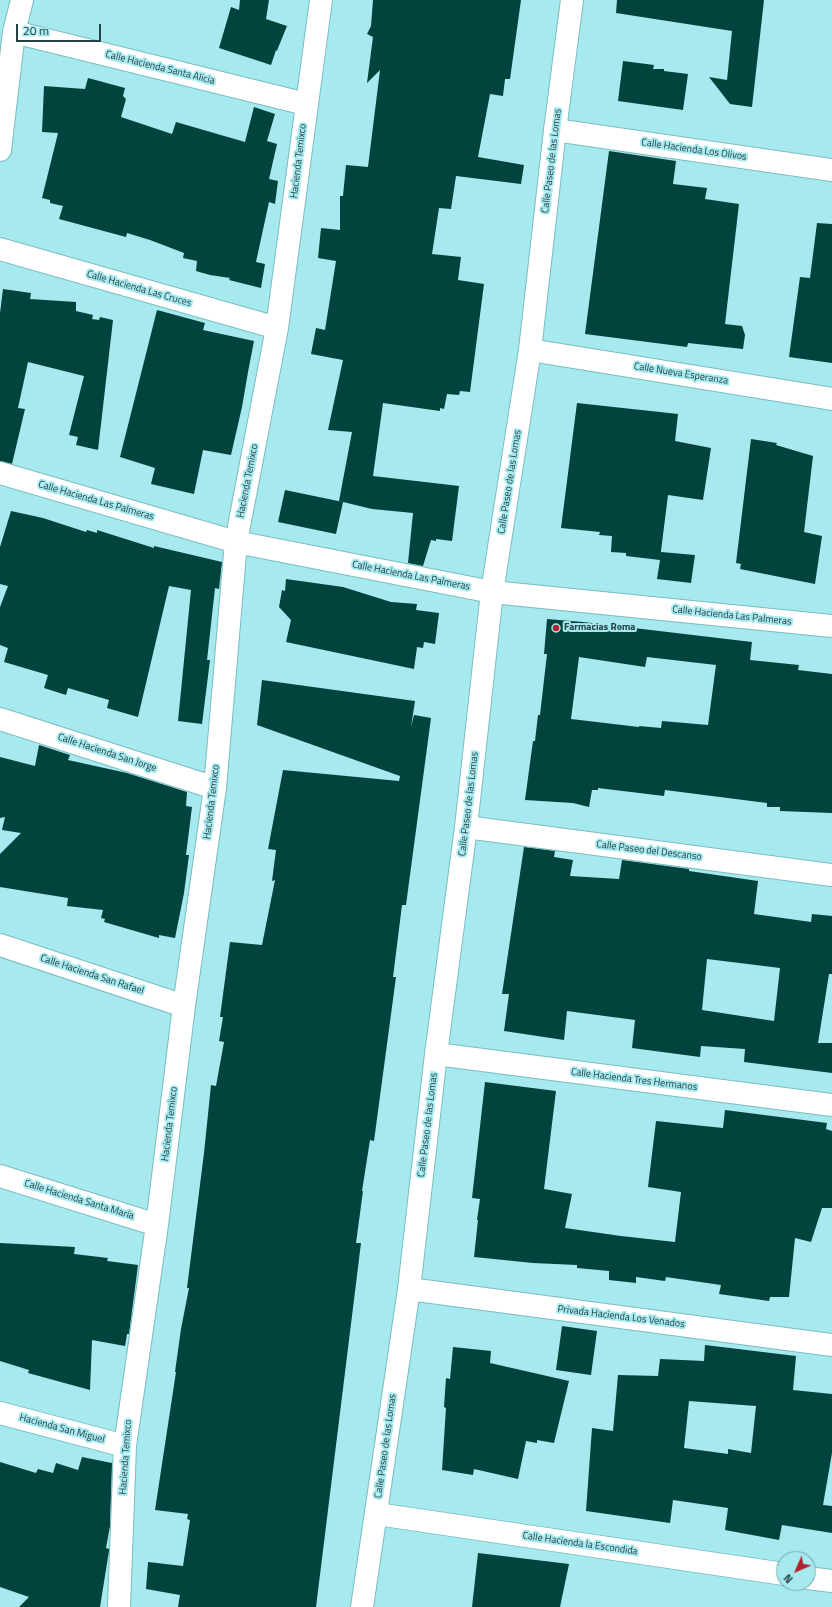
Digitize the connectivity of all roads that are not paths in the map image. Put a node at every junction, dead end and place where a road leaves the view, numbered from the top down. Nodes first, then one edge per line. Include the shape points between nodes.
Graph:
1 (22, 0) edge
2 (322, 0) edge
3 (572, 0) edge
4 (14, 32) junction
5 (306, 104) junction
6 (555, 130) junction
7 (0, 150) edge
8 (832, 170) edge
9 (0, 249) edge
10 (277, 328) junction
11 (530, 350) junction
12 (832, 399) edge
13 (0, 473) edge
14 (236, 542) junction
15 (492, 592) junction
16 (832, 626) edge
17 (0, 719) edge
18 (215, 788) junction
19 (466, 827) junction
20 (832, 875) edge
21 (0, 945) edge
22 (184, 1006) junction
23 (436, 1054) junction
24 (832, 1105) edge
25 (0, 1176) edge
26 (158, 1225) junction
27 (409, 1290) junction
28 (832, 1345) edge
29 (0, 1412) edge
30 (125, 1446) junction
31 (376, 1514) junction
32 (776, 1573) edge
33 (816, 1579) edge
34 (832, 1581) edge
35 (119, 1607) edge
36 (362, 1607) edge

1 - 4 street
2 - 5 street, Hacienda Temixco
3 - 6 street, Calle Paseo de las Lomas
4 - 5 street, Calle Hacienda Santa Alicia
4 - 7 street
5 - 10 street, Hacienda Temixco
6 - 8 street, Calle Hacienda Los Olivos
6 - 11 street, Calle Paseo de las Lomas
9 - 10 street, Calle Hacienda Las Cruces
10 - 14 street, Hacienda Temixco
11 - 12 street, Calle Nueva Esperanza
11 - 15 street, Calle Paseo de las Lomas
13 - 14 street, Calle Hacienda Las Palmeras
14 - 15 street, Calle Hacienda Las Palmeras
14 - 18 street, Hacienda Temixco
15 - 16 street, Calle Hacienda Las Palmeras
15 - 19 street, Calle Paseo de las Lomas
17 - 18 street, Calle Hacienda San Jorge
18 - 22 street, Hacienda Temixco
19 - 20 street, Calle Paseo del Descanso
19 - 23 street, Calle Paseo de las Lomas
21 - 22 street, Calle Hacienda San Rafael
22 - 26 street, Hacienda Temixco
23 - 24 street, Calle Hacienda Tres Hermanos
23 - 27 street, Calle Paseo de las Lomas
25 - 26 street, Calle Hacienda Santa María
26 - 30 street, Hacienda Temixco
27 - 28 street, Privada Hacienda Los Venados
27 - 31 street, Calle Paseo de las Lomas
29 - 30 street, Hacienda San Miguel
30 - 35 street, Hacienda Temixco
31 - 32 street, Calle Hacienda la Escondida
31 - 36 street, Calle Paseo de las Lomas
33 - 34 street

